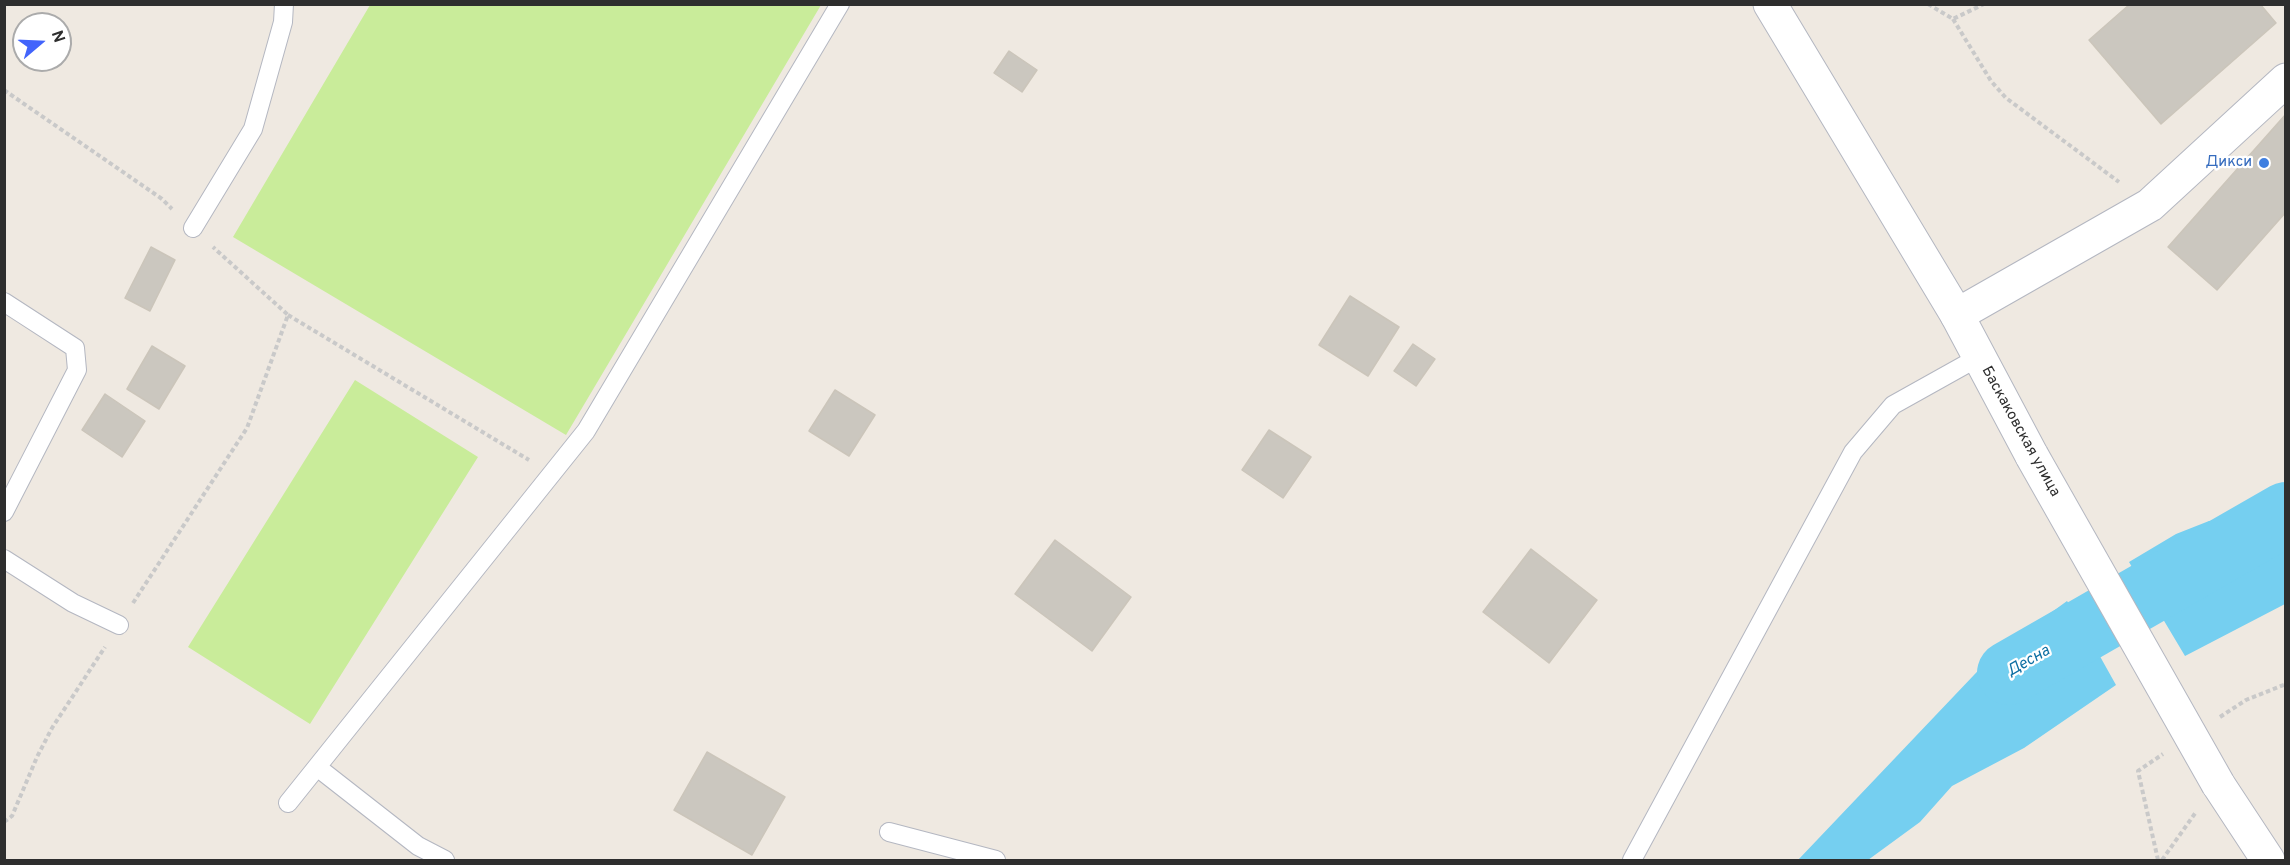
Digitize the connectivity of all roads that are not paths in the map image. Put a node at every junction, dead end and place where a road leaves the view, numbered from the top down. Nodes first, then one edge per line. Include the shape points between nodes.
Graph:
1 (284, 4) edge
2 (840, 4) edge
3 (1770, 4) edge
4 (2286, 80) edge
5 (193, 228) road end
6 (4, 302) edge
7 (1957, 315) junction
8 (1979, 357) junction
9 (4, 512) edge
10 (4, 559) edge
11 (119, 625) road end
12 (317, 766) junction
13 (288, 803) dead end
14 (890, 832) dead end
15 (444, 861) edge
16 (996, 861) edge
17 (1632, 861) edge
18 (2268, 861) edge

1 - 5 lane via 283,22 253,129
2 - 12 lane via 586,431
3 - 7 street, Баскаковская улица
4 - 7 street via 2150,206
6 - 9 lane via 75,348 76,370
7 - 8 street, Баскаковская улица
8 - 17 lane via 1893,405 1853,452
8 - 18 street, Баскаковская улица, bridge via 2217,784
10 - 11 lane via 73,603
12 - 13 lane
12 - 15 lane via 418,846
14 - 16 lane

